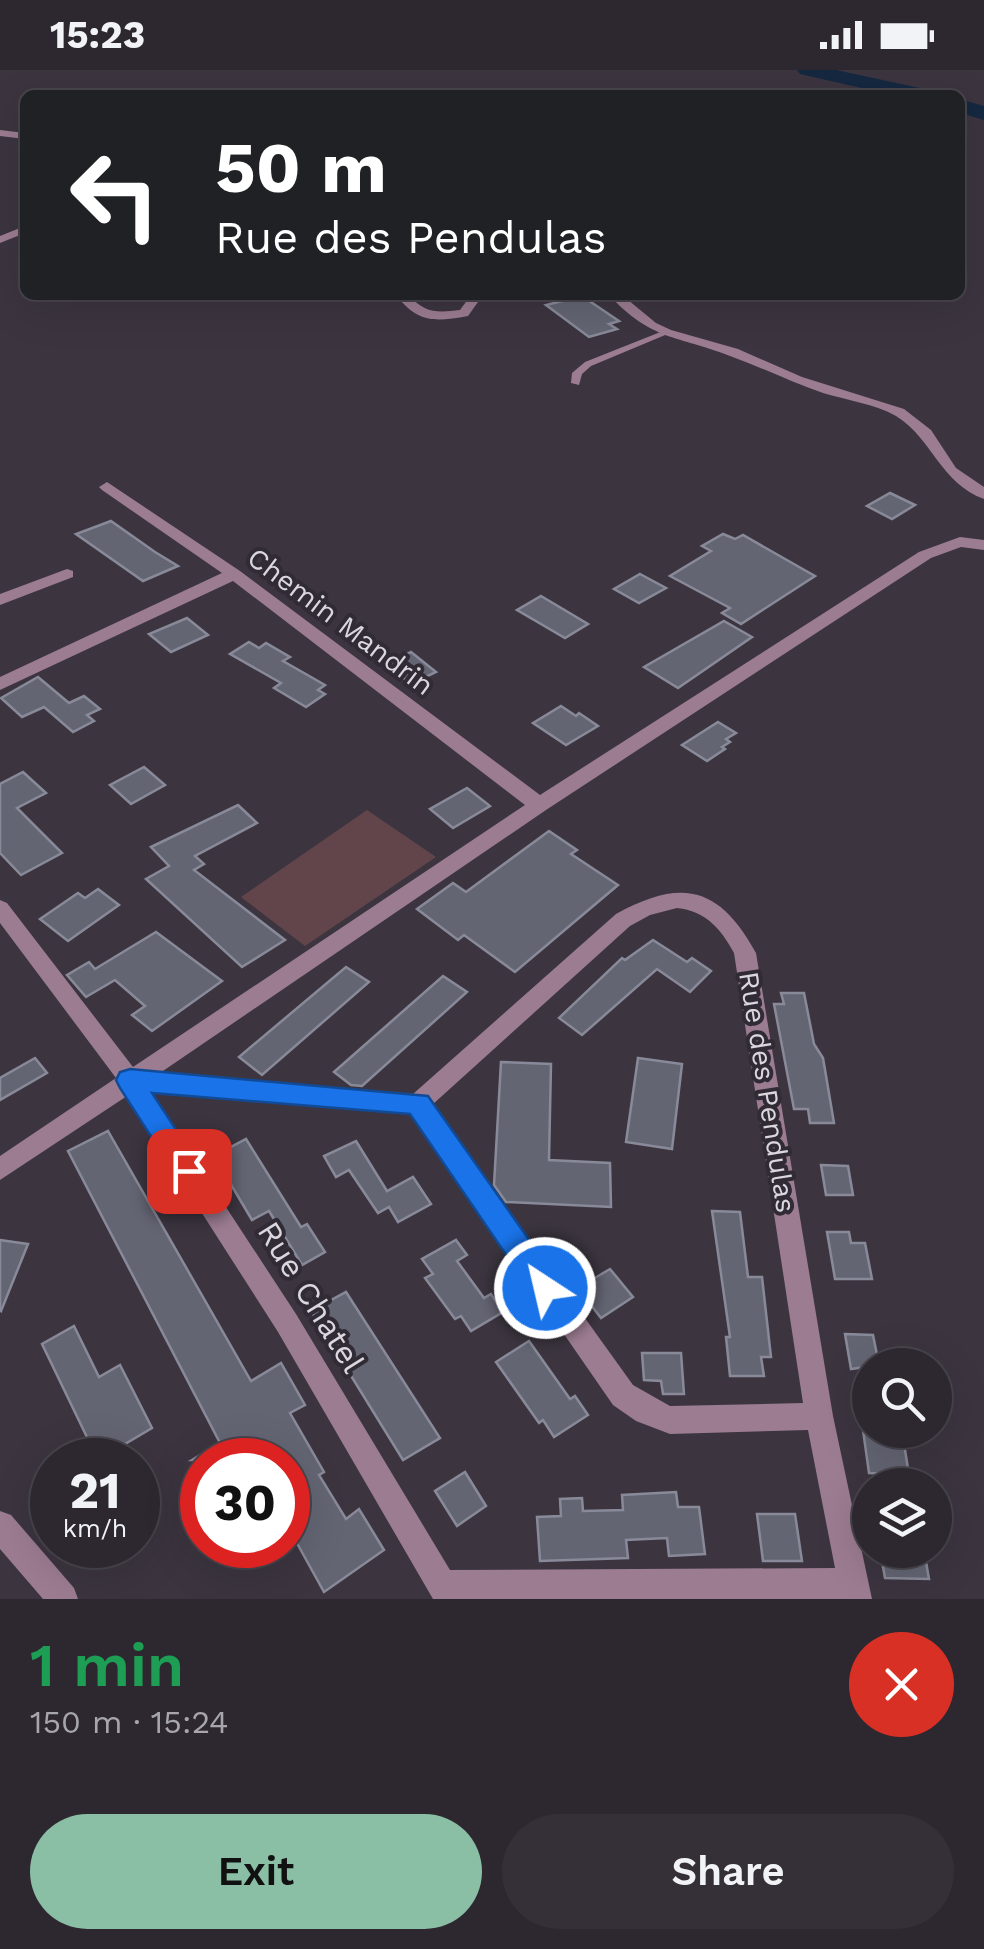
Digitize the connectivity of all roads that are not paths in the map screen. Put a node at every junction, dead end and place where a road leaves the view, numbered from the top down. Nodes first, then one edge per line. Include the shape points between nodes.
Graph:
1 (404, 300) edge
2 (473, 300) edge
3 (621, 300) edge
4 (666, 333) junction
5 (576, 383) dead end
6 (107, 487) dead end
7 (984, 494) edge
8 (984, 545) edge
9 (67, 574) dead end
10 (234, 574) junction
11 (0, 600) edge
12 (0, 684) edge
13 (539, 805) junction
14 (0, 908) edge
15 (130, 1080) junction
16 (418, 1104) junction
17 (0, 1169) edge
18 (819, 1416) junction
19 (0, 1526) edge
20 (854, 1591) edge
21 (447, 1592) edge
22 (62, 1599) edge

1 - 2 street via 417,312 440,316 464,313
3 - 4 street
4 - 5 lane via 588,364
4 - 7 street via 899,412 926,433 951,472
6 - 10 street, Chemin Mandrin
8 - 13 street via 960,542 925,555
9 - 11 street
10 - 12 street
10 - 13 street, Chemin Mandrin
13 - 15 street
14 - 15 street, Rue Chatel
15 - 16 street
15 - 17 street
15 - 21 street, Rue Chatel via 288,1322
16 - 18 street via 623,1395 670,1420
16 - 18 street, Rue des Pendulas via 632,914 686,898 722,918 745,953
18 - 20 street, Rue des Pendulas
19 - 22 street
20 - 21 street

